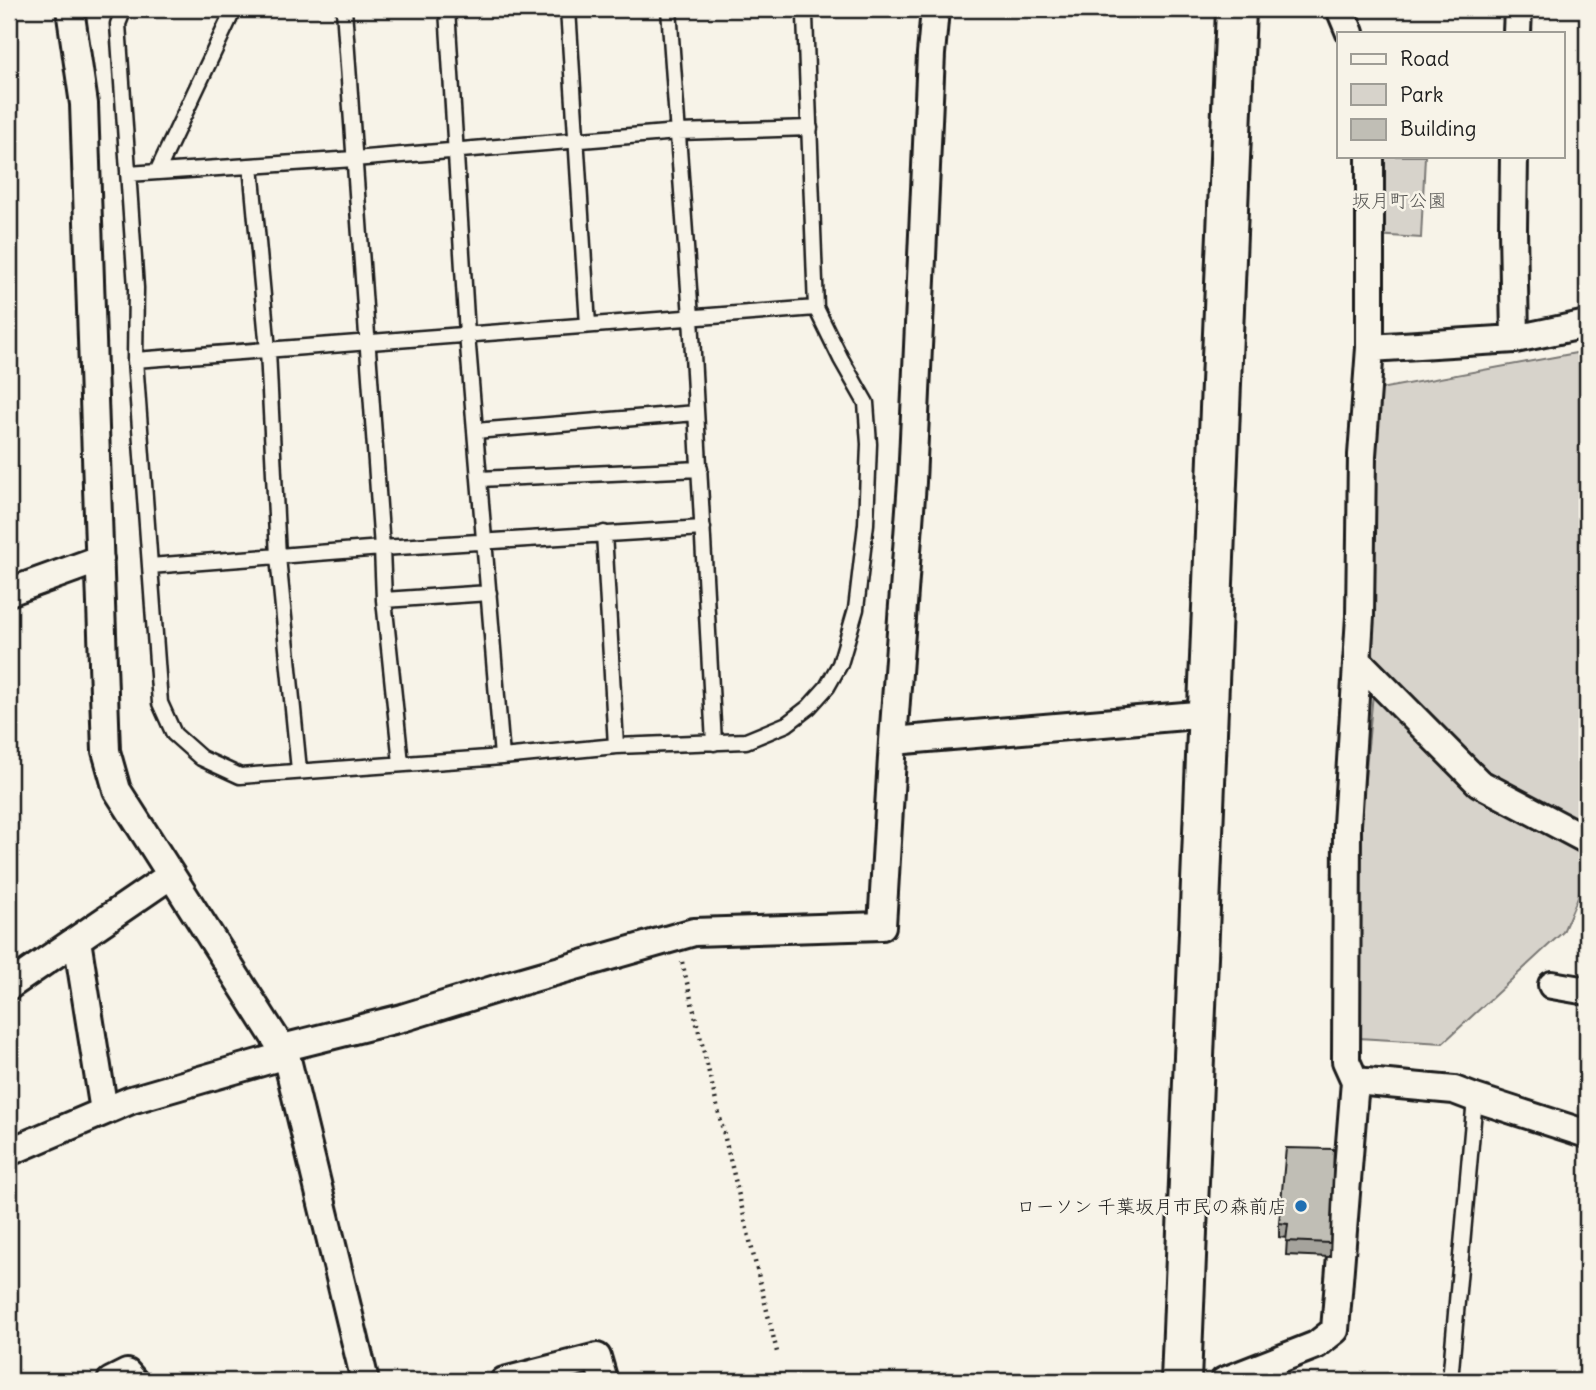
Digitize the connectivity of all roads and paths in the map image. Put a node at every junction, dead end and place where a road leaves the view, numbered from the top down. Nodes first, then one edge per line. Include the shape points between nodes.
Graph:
1 (70, 9) edge
2 (124, 9) edge
3 (234, 9) edge
4 (344, 9) edge
5 (447, 9) edge
6 (568, 9) edge
7 (670, 9) edge
8 (803, 9) edge
9 (935, 9) edge
10 (1236, 9) edge
11 (1340, 9) edge
12 (1518, 9) edge
13 (1350, 32) edge
14 (1517, 32) edge
15 (810, 128) junction
16 (678, 132) junction
17 (577, 140) junction
18 (456, 150) junction
19 (1370, 158) edge
20 (1514, 158) edge
21 (354, 159) junction
22 (251, 166) junction
23 (157, 172) junction
24 (128, 174) junction
25 (816, 307) junction
26 (691, 317) junction
27 (1587, 324) edge
28 (588, 325) junction
29 (467, 334) junction
30 (1515, 339) junction
31 (368, 342) junction
32 (1370, 348) junction
33 (268, 350) junction
34 (135, 360) junction
35 (696, 413) junction
36 (475, 431) junction
37 (699, 469) junction
38 (479, 480) junction
39 (703, 528) junction
40 (604, 533) junction
41 (484, 541) junction
42 (382, 548) junction
43 (278, 556) junction
44 (100, 559) junction
45 (150, 566) junction
46 (9, 592) edge
47 (489, 593) junction
48 (384, 600) junction
49 (1357, 660) junction
50 (1208, 714) junction
51 (893, 741) junction
52 (714, 743) junction
53 (616, 746) junction
54 (502, 757) junction
55 (401, 763) junction
56 (299, 770) junction
57 (1587, 840) edge
58 (171, 875) junction
59 (676, 937) junction
60 (77, 940) junction
61 (1552, 985) dead end
62 (9, 986) edge
63 (1587, 991) edge
64 (284, 1052) junction
65 (1355, 1081) junction
66 (1475, 1098) junction
67 (104, 1111) junction
68 (1587, 1134) edge
69 (9, 1152) edge
70 (778, 1356) dead end
71 (1239, 1379) edge
72 (111, 1381) edge
73 (134, 1381) edge
74 (365, 1381) edge
75 (504, 1381) edge
76 (604, 1381) edge
77 (1181, 1381) edge
78 (1450, 1381) edge

1 - 44 street via 84,104
2 - 24 lane via 118,24
3 - 23 lane
4 - 21 lane
5 - 18 lane
6 - 17 lane
7 - 16 lane
8 - 15 lane
9 - 51 street via 912,482
10 - 50 street
11 - 13 street
12 - 14 street
15 - 16 lane
15 - 25 lane
16 - 17 lane
16 - 26 lane
17 - 18 lane
17 - 28 lane
18 - 21 lane
18 - 29 lane
19 - 32 street
20 - 30 street
21 - 22 lane
21 - 31 lane
22 - 23 lane
22 - 33 lane
23 - 24 lane
24 - 34 lane via 136,288
25 - 26 lane
25 - 52 lane via 866,403 866,524 856,609 840,664 809,707 787,724 746,741
26 - 28 lane
26 - 35 lane
27 - 30 street
28 - 29 lane
29 - 31 lane
29 - 36 lane
30 - 32 street
31 - 33 lane
31 - 42 lane
32 - 49 street via 1362,455
33 - 34 lane
33 - 43 lane
34 - 45 lane
35 - 36 lane
35 - 37 lane
36 - 38 lane
37 - 38 lane
37 - 39 lane
38 - 41 lane
39 - 40 lane
39 - 52 lane
40 - 41 lane
40 - 53 lane
41 - 42 lane
41 - 47 lane
42 - 43 lane
42 - 48 lane
43 - 45 lane
43 - 56 lane
44 - 46 street
44 - 58 street via 106,751 117,790
45 - 56 lane via 160,704 174,734 201,758 240,776
47 - 48 lane
47 - 54 lane
48 - 55 lane
49 - 57 street via 1479,783
49 - 65 street via 1347,825 1346,1061
50 - 51 street
50 - 77 street
51 - 59 street via 882,926 694,932
52 - 53 lane
53 - 54 lane
54 - 55 lane
55 - 56 lane
58 - 60 street
58 - 64 street
59 - 64 street
59 - 70 path
60 - 62 street
60 - 67 street
61 - 63 street
64 - 67 street
64 - 74 street
65 - 66 street via 1454,1090
65 - 71 street via 1335,1331 1316,1345
66 - 68 street
66 - 78 lane
67 - 69 street
72 - 73 street via 127,1373
75 - 76 street via 597,1357

